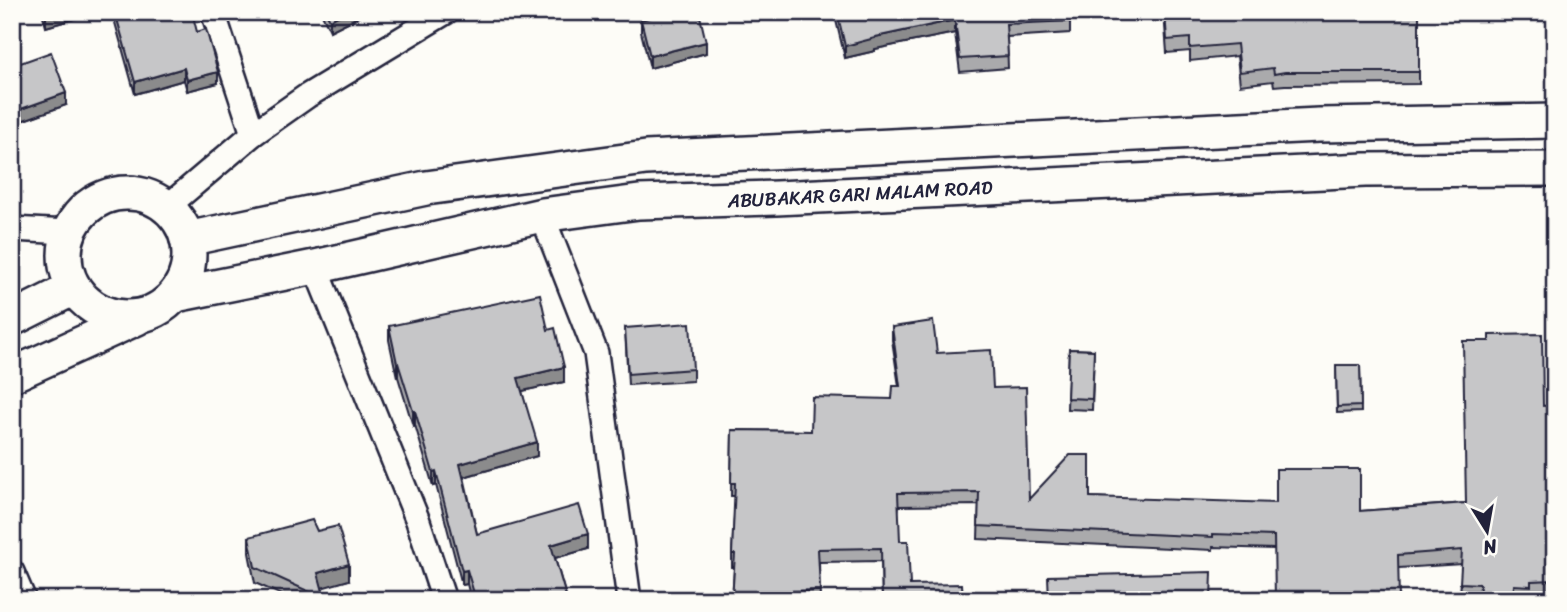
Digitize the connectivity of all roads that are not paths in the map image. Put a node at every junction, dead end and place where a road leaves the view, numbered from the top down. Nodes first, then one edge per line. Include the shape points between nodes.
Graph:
1 (213, 12) edge
2 (446, 12) edge
3 (1555, 121) edge
4 (253, 135) junction
5 (1555, 169) edge
6 (167, 207) junction
7 (542, 215) junction
8 (12, 229) edge
9 (68, 232) junction
10 (187, 239) junction
11 (315, 267) junction
12 (74, 288) junction
13 (175, 295) junction
14 (142, 316) junction
15 (12, 319) edge
16 (12, 375) edge
17 (12, 572) edge
18 (24, 600) edge
19 (443, 600) edge
20 (629, 600) edge

1 - 4 street
2 - 4 street via 307,96
3 - 10 street via 1319,125 646,158 426,188
4 - 6 street
5 - 7 street, ABUBAKAR GARI MALAM ROAD via 1366,170 639,202
6 - 9 street via 130,192 111,195 93,202
6 - 10 street via 180,221
7 - 11 street, ABUBAKAR GARI MALAM ROAD
7 - 20 street via 596,353
8 - 9 street
9 - 12 street via 66,271
10 - 13 street via 190,259
11 - 13 street, ABUBAKAR GARI MALAM ROAD
11 - 19 street via 418,521
12 - 14 street via 103,313
12 - 15 street
13 - 14 street
14 - 16 street
17 - 18 street

